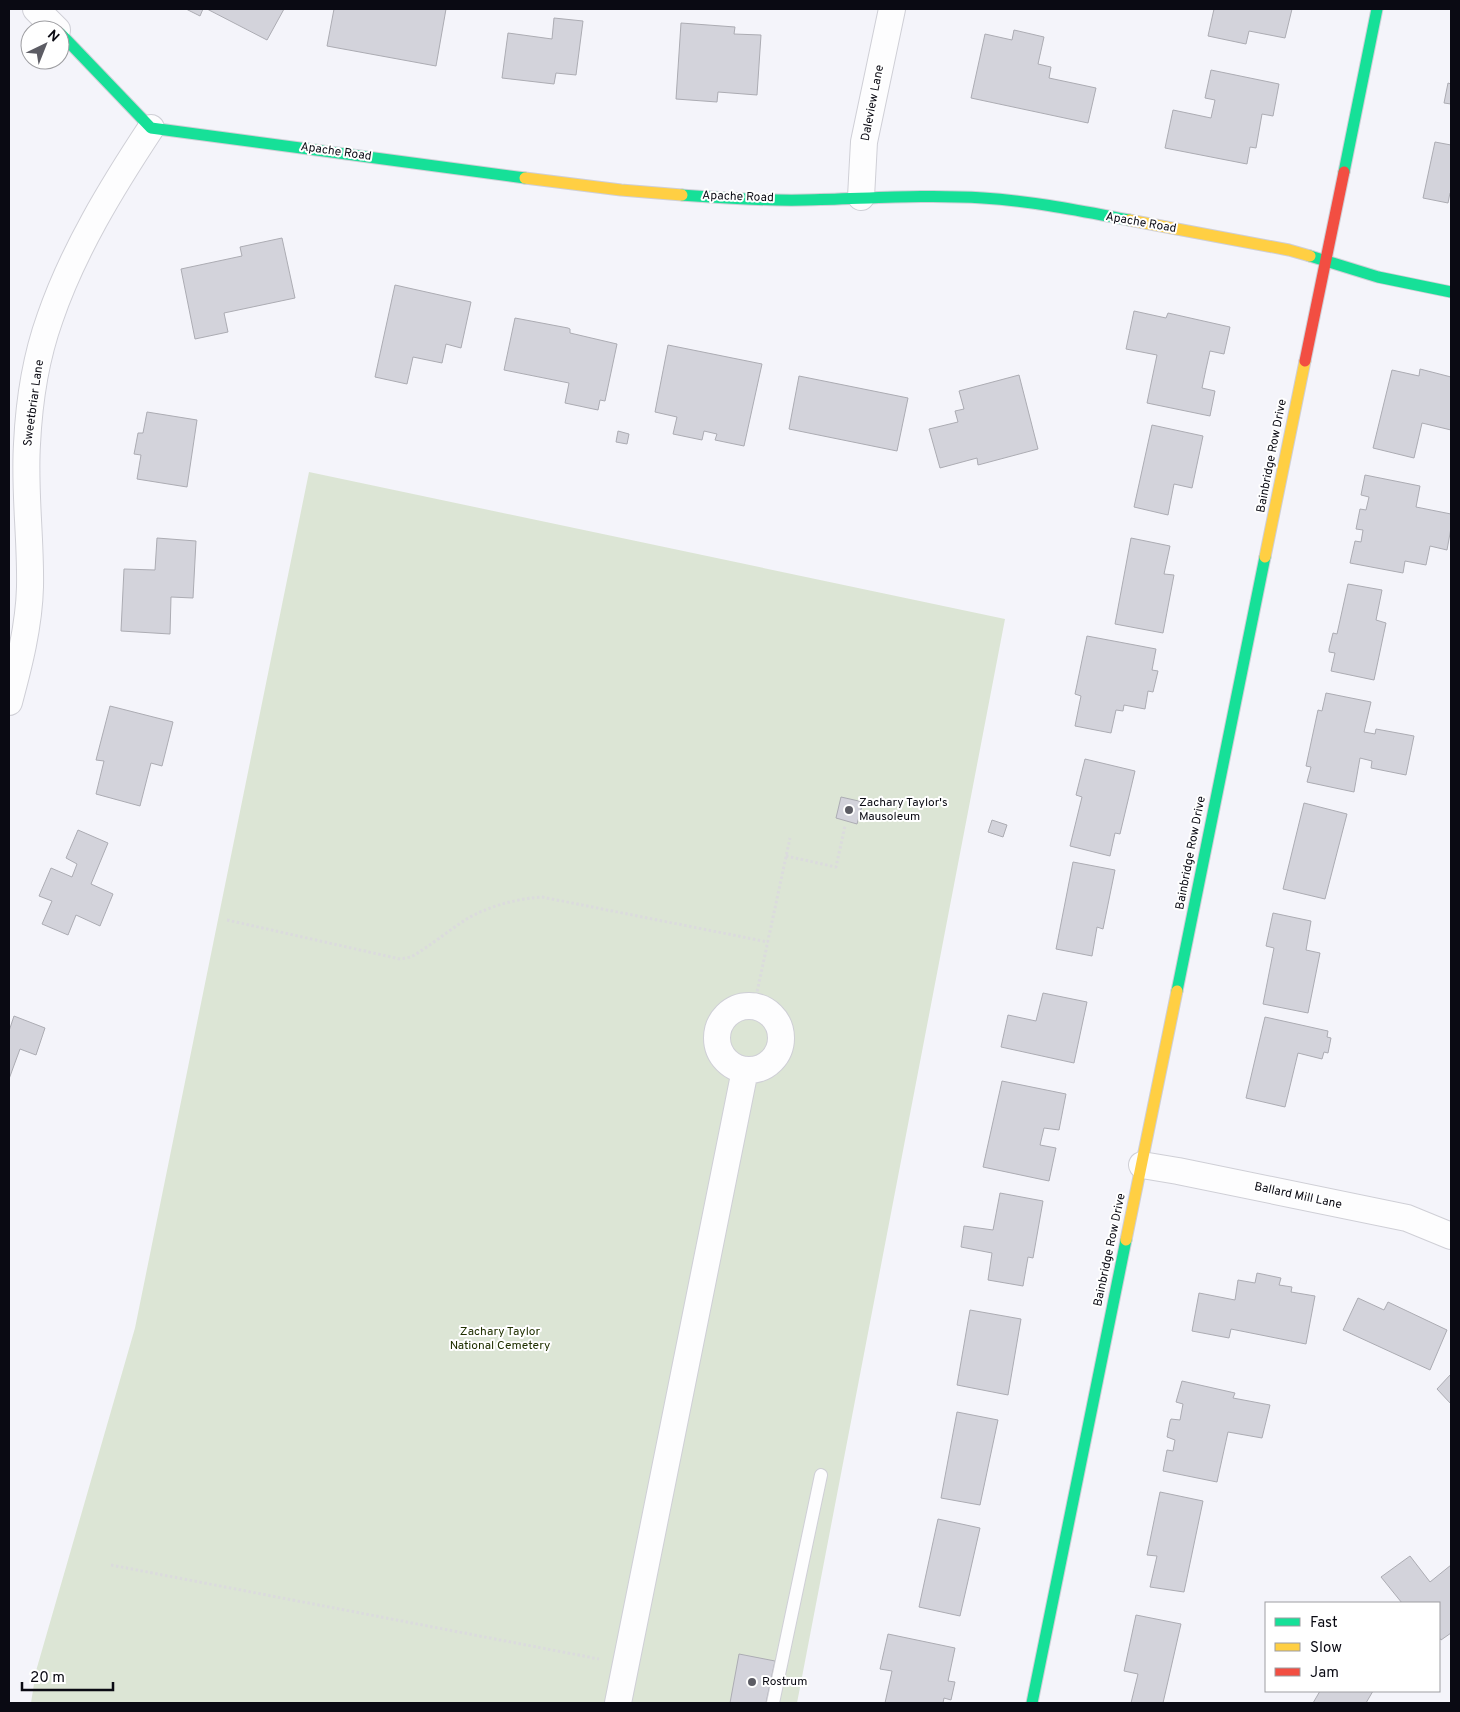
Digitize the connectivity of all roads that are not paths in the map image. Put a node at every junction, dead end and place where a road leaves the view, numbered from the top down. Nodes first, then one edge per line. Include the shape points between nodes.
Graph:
1 (36, 9) edge
2 (892, 9) edge
3 (1377, 9) edge
4 (47, 20) edge
5 (70, 43) edge
6 (151, 128) junction
7 (861, 197) junction
8 (1326, 261) junction
9 (1451, 292) edge
10 (9, 702) edge
11 (745, 1070) junction
12 (1142, 1165) junction
13 (1451, 1236) edge
14 (821, 1475) dead end
15 (618, 1703) edge
16 (773, 1703) edge
17 (1032, 1703) edge

1 - 4 street
2 - 7 street, Daleview Lane via 864,142
3 - 8 street, Bainbridge Row Drive
5 - 6 street
6 - 7 street, Apache Road via 621,190 740,199
6 - 10 street, Sweetbriar Lane via 121,173 80,246 50,318 35,374 27,444 30,588 21,659
7 - 8 street, Apache Road via 984,198 1041,204 1289,250
8 - 9 street, Apache Road via 1378,277
8 - 12 street, Bainbridge Row Drive
11 - 11 street via 755,1070 772,1061 782,1043 778,1023 772,1015 754,1006 734,1009 720,1023 718,1033 717,1043 726,1061
11 - 15 street
12 - 13 street, Ballard Mill Lane via 1407,1218
12 - 17 street, Bainbridge Row Drive
14 - 16 lane

